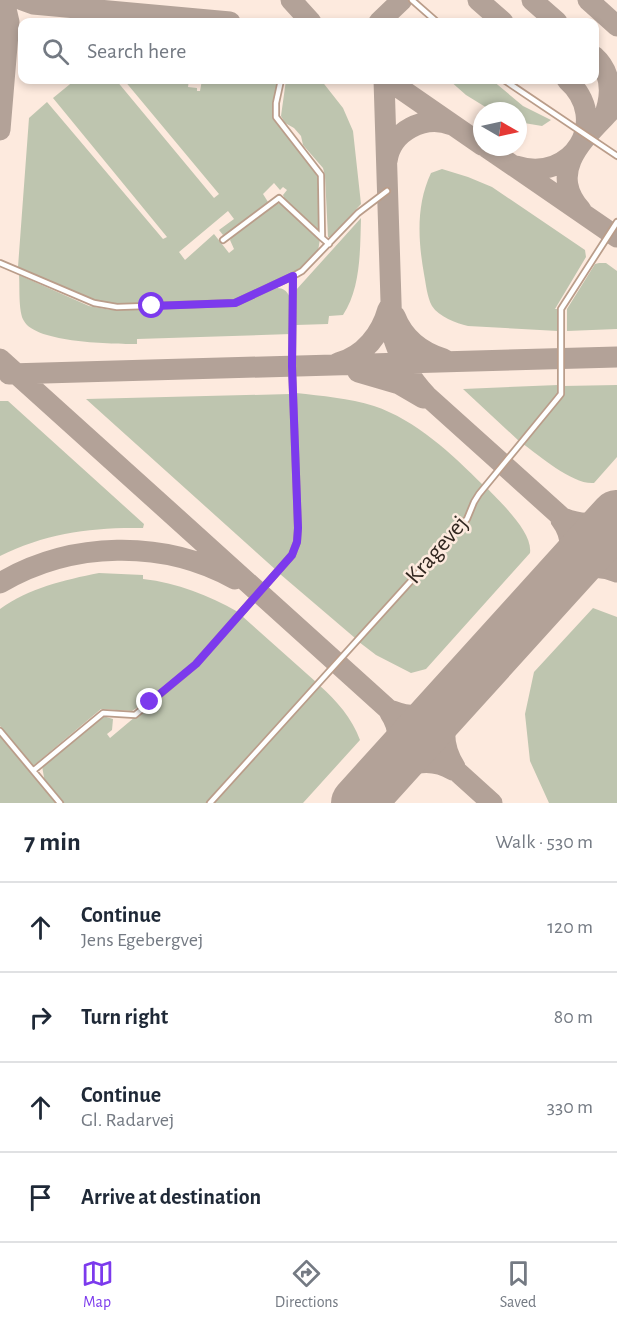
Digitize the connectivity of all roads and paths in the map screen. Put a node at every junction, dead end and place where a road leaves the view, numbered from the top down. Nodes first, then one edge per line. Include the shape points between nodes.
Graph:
1 (412, 0) edge
2 (432, 18) edge
3 (280, 84) edge
4 (510, 84) edge
5 (617, 156) edge
6 (387, 191) dead end
7 (617, 222) edge
8 (322, 238) junction
9 (223, 240) dead end
10 (329, 244) junction
11 (0, 263) edge
12 (293, 276) junction
13 (0, 732) edge
14 (34, 770) junction
15 (60, 803) edge
16 (210, 803) edge

1 - 2 lane
3 - 8 lane via 276,117 321,175
4 - 5 lane
6 - 10 lane via 358,213
7 - 16 lane, Kragevej via 561,309 561,394 479,494 467,519
8 - 9 lane via 279,198
8 - 10 lane
10 - 12 lane
11 - 12 lane via 94,303 117,307 235,303
12 - 14 lane via 298,528 292,555 196,664 135,715 103,713
13 - 14 lane
14 - 15 lane

